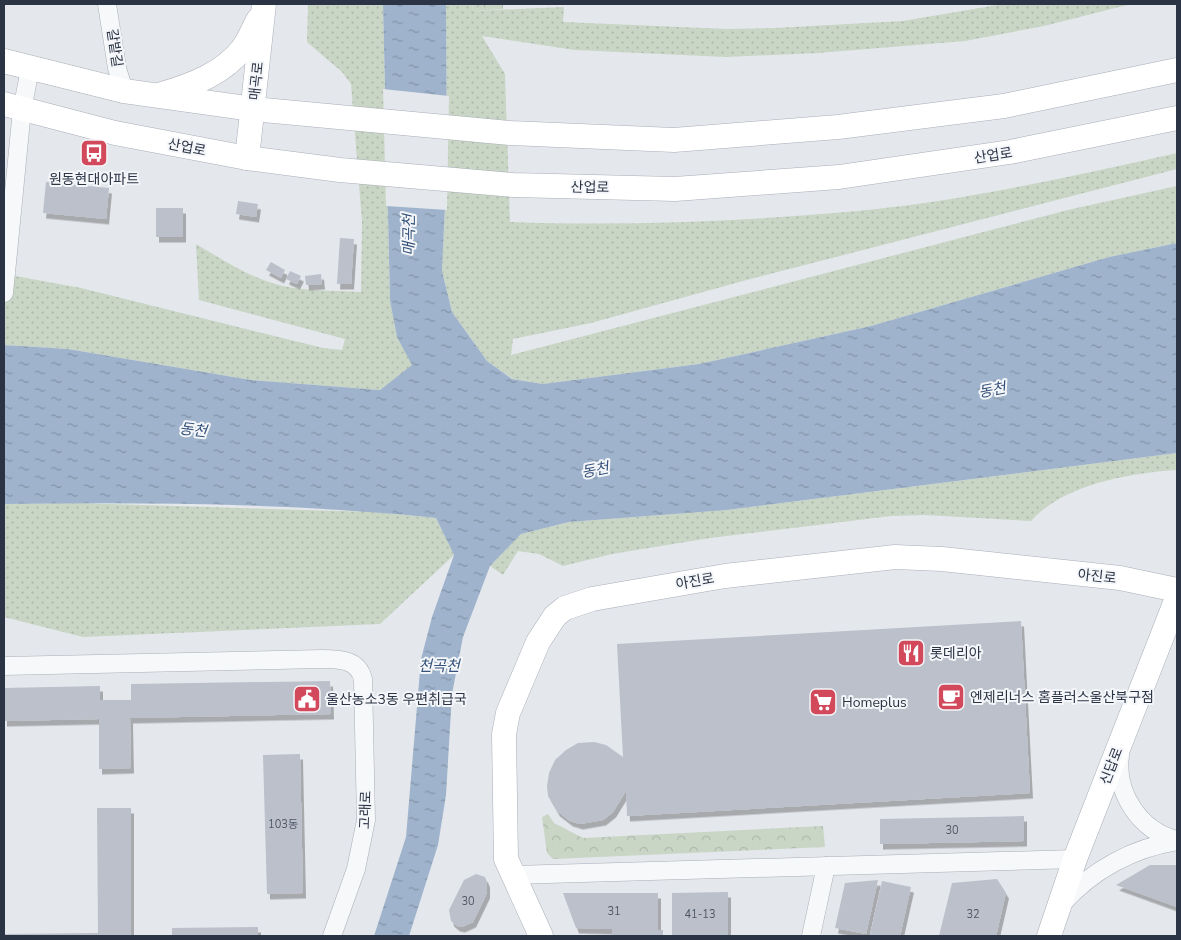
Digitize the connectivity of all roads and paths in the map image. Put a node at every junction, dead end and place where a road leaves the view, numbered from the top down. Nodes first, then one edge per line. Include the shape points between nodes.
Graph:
1 (107, 4) edge
2 (264, 7) edge
3 (4, 61) edge
4 (30, 69) junction
5 (1177, 70) edge
6 (124, 91) junction
7 (157, 96) junction
8 (13, 107) edge
9 (253, 109) junction
10 (1177, 118) edge
11 (247, 158) junction
12 (4, 293) edge
13 (1177, 590) edge
14 (1177, 598) edge
15 (4, 666) edge
16 (1122, 740) junction
17 (1177, 841) edge
18 (1075, 859) junction
19 (826, 866) junction
20 (513, 875) junction
21 (1057, 910) junction
22 (332, 936) edge
23 (542, 936) edge
24 (811, 936) edge
25 (1049, 936) edge

1 - 6 street, 갈밭길
2 - 7 main road via 244,48 226,65 196,83
2 - 9 main road, 매곡로
3 - 4 main road
4 - 6 main road
4 - 8 street
5 - 9 main road via 1004,106 838,127 674,140 510,133
6 - 7 main road
7 - 9 main road
8 - 11 main road, 산업로 via 115,133
8 - 12 street via 10,231
9 - 11 main road, 매곡로
10 - 11 main road, 산업로 via 1010,152 839,177 674,189 513,185 340,170
13 - 20 main road, 아진로 via 1120,578 902,557 761,571 577,602 555,616 546,628 505,722 505,846
14 - 16 main road, 신답로
15 - 22 street, 고래로 via 336,659 347,661 359,669 363,680 366,820 356,869
16 - 17 street via 1119,776 1130,805 1157,833
16 - 18 main road, 신답로
17 - 21 street via 1137,851 1104,868 1077,888
18 - 19 street
18 - 21 main road, 신답로
19 - 20 street
19 - 24 street
20 - 23 main road, 아진로
21 - 25 main road, 신답로

